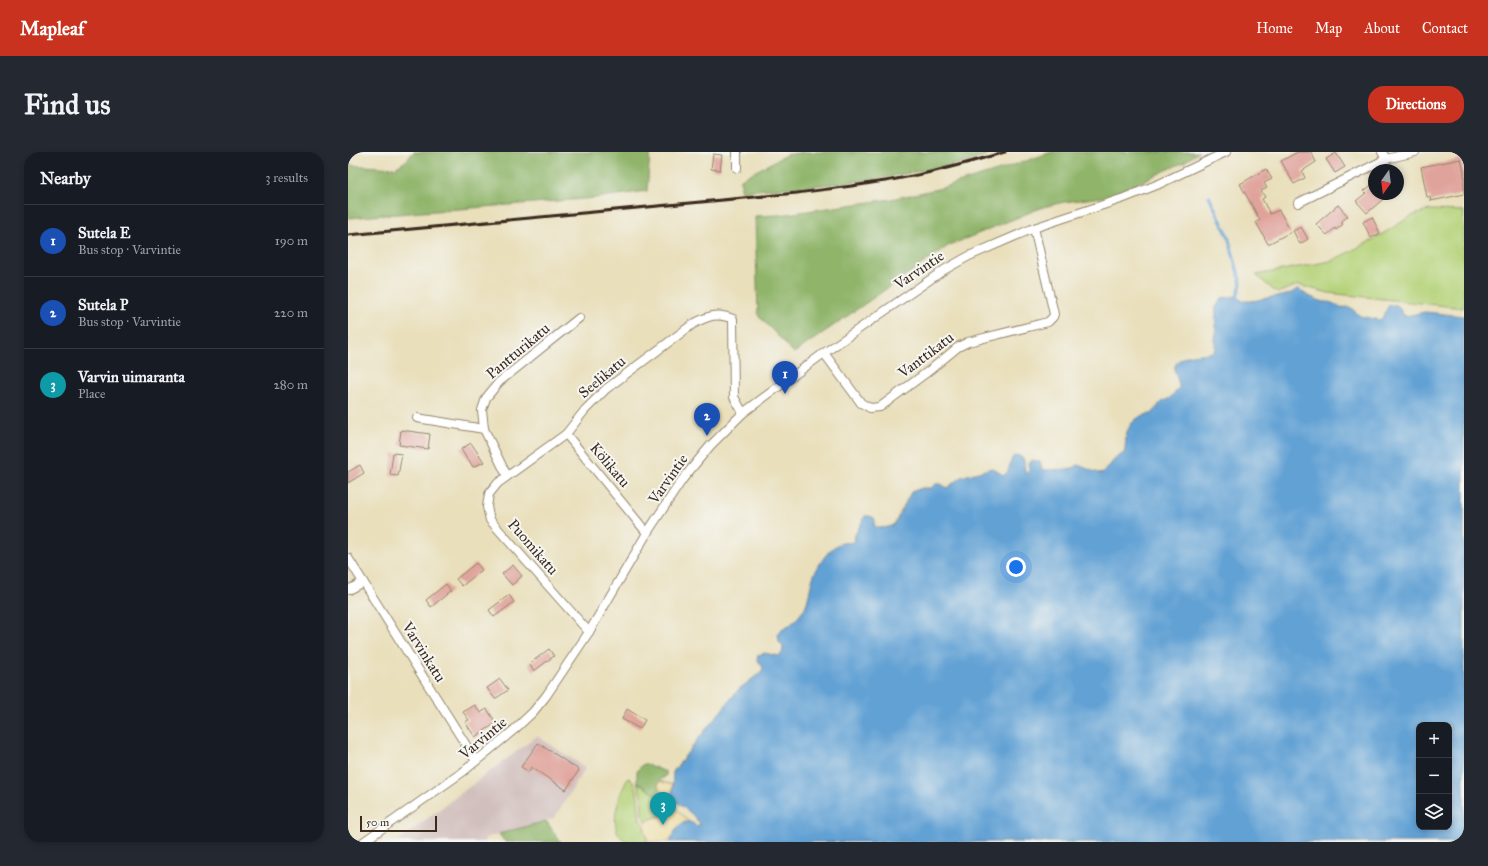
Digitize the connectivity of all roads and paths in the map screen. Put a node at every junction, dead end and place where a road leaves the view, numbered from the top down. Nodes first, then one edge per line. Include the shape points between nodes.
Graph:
1 (737, 152) edge
2 (1226, 152) edge
3 (1414, 152) edge
4 (1384, 156) edge
5 (737, 168) dead end
6 (1298, 203) dead end
7 (1034, 228) junction
8 (579, 318) dead end
9 (824, 353) junction
10 (742, 413) junction
11 (417, 418) dead end
12 (484, 428) junction
13 (566, 434) junction
14 (507, 476) junction
15 (647, 533) junction
16 (348, 558) edge
17 (363, 582) junction
18 (348, 590) edge
19 (589, 632) junction
20 (476, 761) junction
21 (363, 842) edge

1 - 5 street
2 - 7 street, Varvintie via 1124,198
3 - 4 street
4 - 6 street
7 - 9 street, Varvintie via 968,256 944,270
7 - 9 street, Vanttikatu via 1054,314 1048,322 968,342 876,408 861,403
8 - 12 street, Pantturikatu via 499,382 486,398 482,410
9 - 10 street, Varvintie
10 - 13 street, Seelikatu via 734,397 733,319 724,315 708,316 693,324 606,389
10 - 15 street, Varvintie via 695,463
11 - 12 street
12 - 14 street, Pantturikatu
13 - 14 street, Seelikatu
13 - 15 street, Kölikatu
14 - 19 street, Puomikatu via 489,494 487,507 490,520
15 - 19 street, Varvintie
16 - 17 street, Varvinkatu
17 - 18 street
17 - 20 street, Varvinkatu
19 - 20 street, Varvintie via 533,712
20 - 21 street, Varvintie

